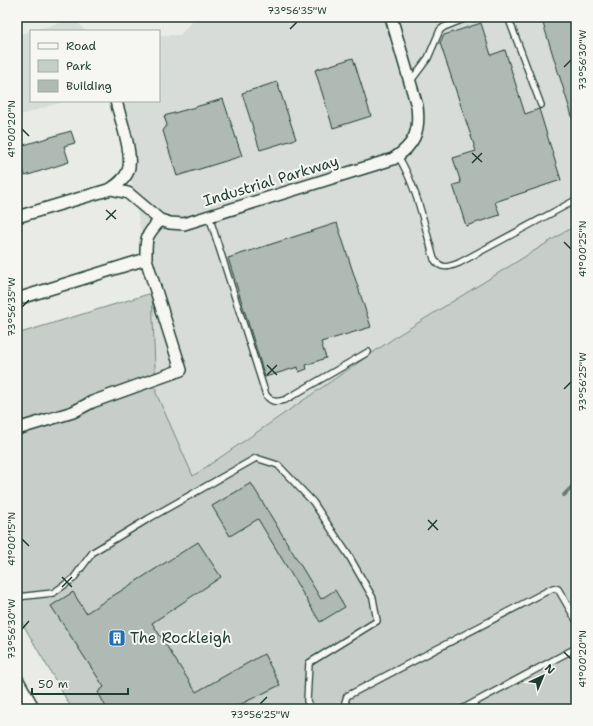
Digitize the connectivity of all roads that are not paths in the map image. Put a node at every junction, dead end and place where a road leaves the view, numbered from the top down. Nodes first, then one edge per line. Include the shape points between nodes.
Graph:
1 (391, 17) edge
2 (469, 17) edge
3 (508, 17) edge
4 (410, 82) junction
5 (116, 102) edge
6 (541, 105) dead end
7 (398, 156) junction
8 (111, 189) junction
9 (574, 201) dead end
10 (210, 216) junction
11 (17, 217) edge
12 (160, 220) junction
13 (146, 259) junction
14 (17, 299) edge
15 (368, 352) dead end
16 (17, 429) edge
17 (17, 597) edge
18 (576, 620) edge
19 (576, 648) edge
20 (17, 680) edge
21 (33, 709) edge
22 (312, 709) edge
23 (350, 709) edge
24 (462, 709) edge

1 - 4 street, Industrial Parkway
2 - 4 lane via 440,30 428,58
3 - 6 lane
4 - 7 street, Industrial Parkway via 419,121 416,134
5 - 8 street via 130,157 128,171 121,182
7 - 9 lane via 414,191 434,259 442,266 449,267
7 - 10 street, Industrial Parkway
8 - 11 street
8 - 12 street, Industrial Parkway via 128,193
10 - 12 street, Industrial Parkway via 184,224 170,224
10 - 15 lane via 269,400 285,400
12 - 13 street via 148,234
13 - 14 street
13 - 16 street via 181,370 92,402 73,412
17 - 22 lane via 53,593 73,579 93,552 256,458 278,465 312,502 349,556 373,598 377,621 309,663 306,701
18 - 23 lane via 558,589 552,588 347,696 345,702
19 - 24 lane
20 - 21 street

